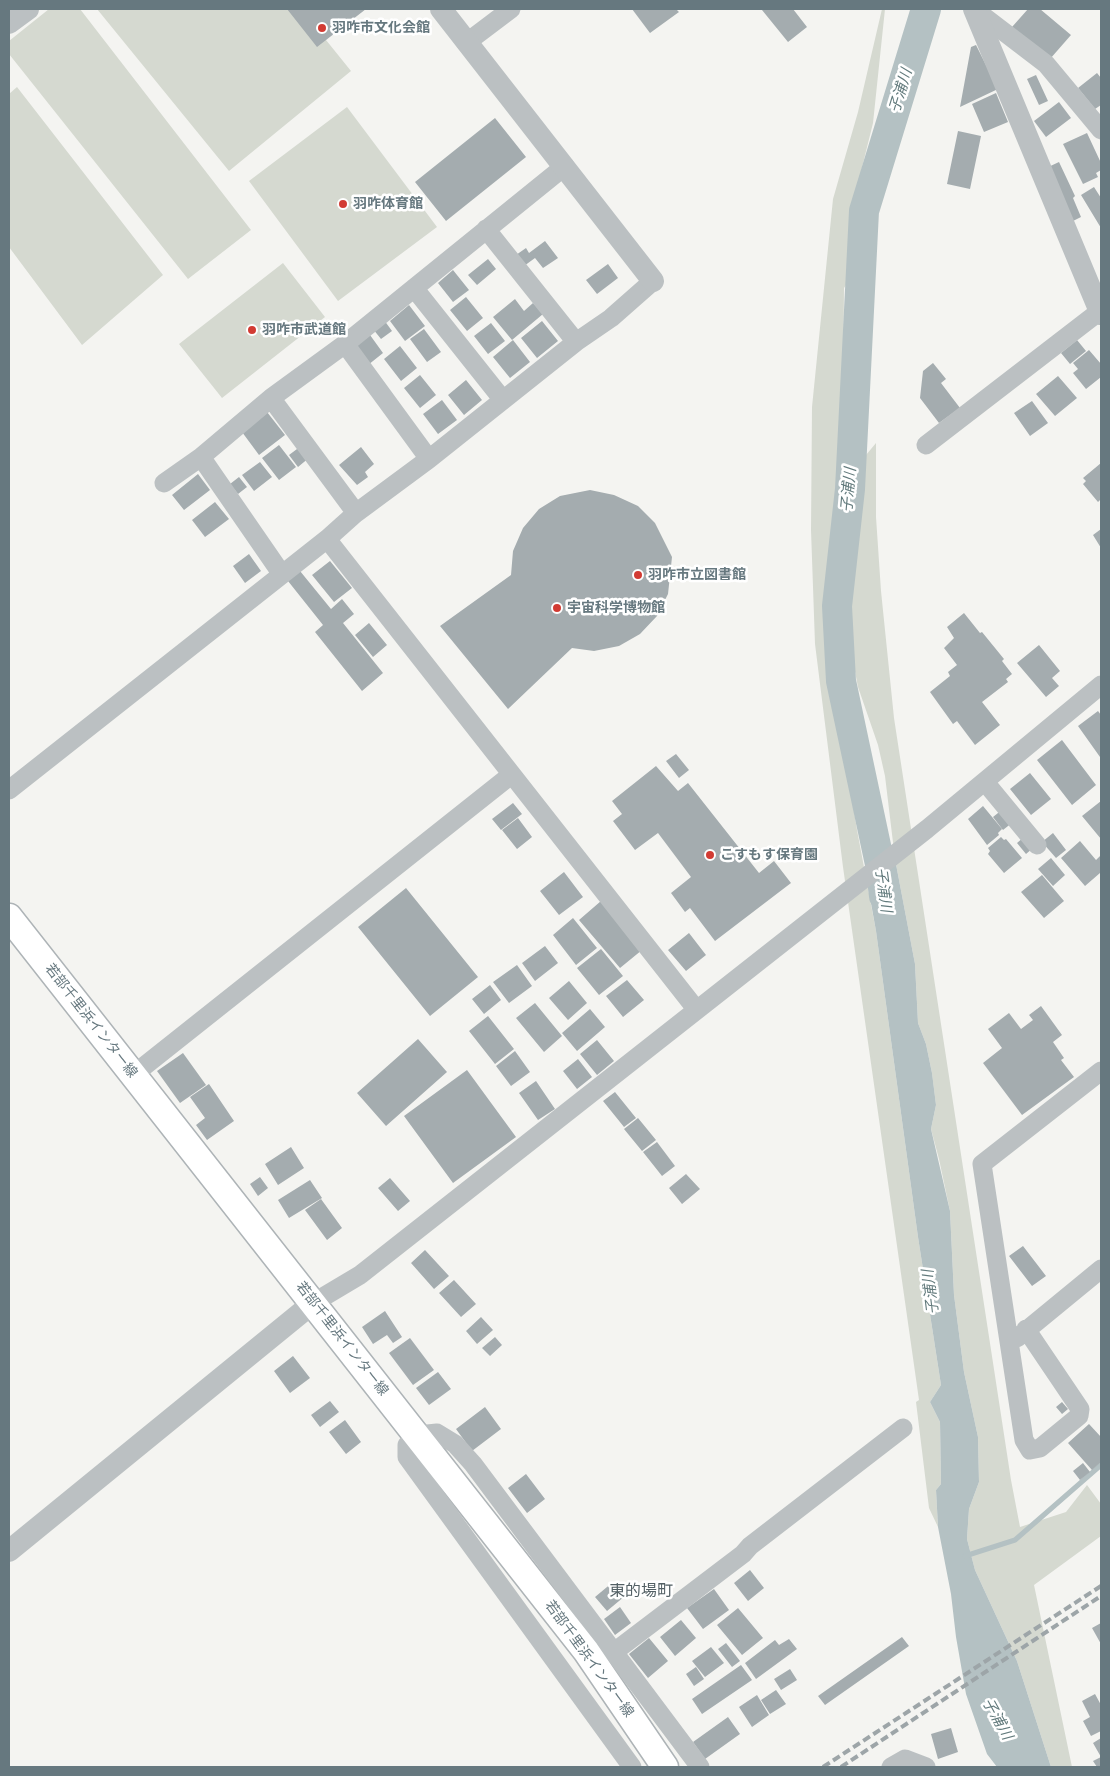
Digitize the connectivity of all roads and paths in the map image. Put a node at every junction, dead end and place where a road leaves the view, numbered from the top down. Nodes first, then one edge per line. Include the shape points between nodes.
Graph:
1 (28, 9) edge
2 (440, 9) edge
3 (511, 9) edge
4 (974, 9) edge
5 (9, 23) edge
6 (466, 43) junction
7 (1101, 130) edge
8 (565, 166) junction
9 (486, 229) junction
10 (653, 281) joint
11 (414, 288) junction
12 (1101, 313) edge
13 (576, 342) junction
14 (345, 344) junction
15 (270, 398) junction
16 (503, 400) junction
17 (926, 445) dead end
18 (201, 457) junction
19 (429, 459) junction
20 (164, 483) dead end
21 (356, 513) junction
22 (327, 539) junction
23 (282, 573) junction
24 (1101, 685) edge
25 (511, 775) junction
26 (985, 782) junction
27 (9, 790) edge
28 (1037, 845) dead end
29 (9, 917) edge
30 (696, 1009) junction
31 (1101, 1071) edge
32 (133, 1075) junction
33 (1101, 1269) edge
34 (313, 1302) junction
35 (1026, 1329) junction
36 (1009, 1346) junction
37 (903, 1428) dead end
38 (418, 1435) junction
39 (9, 1551) edge
40 (614, 1652) junction
41 (632, 1767) edge
42 (666, 1767) edge
43 (700, 1767) edge
44 (891, 1767) edge
45 (926, 1767) edge

1 - 5 street
2 - 6 street
3 - 6 street
4 - 7 street via 1046,64
4 - 12 street
6 - 8 street
8 - 9 street
8 - 10 street
9 - 11 street
9 - 13 street
10 - 13 street via 611,318
11 - 14 street
11 - 16 street
12 - 17 street
13 - 16 street
14 - 15 street
14 - 19 street
15 - 18 street
15 - 21 street
16 - 19 street
18 - 20 street
18 - 23 street
19 - 21 street
21 - 22 street
22 - 23 street
22 - 25 street
23 - 27 street
24 - 26 street
25 - 30 street
25 - 32 street
26 - 28 street
26 - 30 street
29 - 32 main road, 若部千里浜インター線
30 - 34 street via 360,1275
31 - 36 street via 982,1164
32 - 34 main road, 若部千里浜インター線
33 - 35 street
34 - 38 main road, 若部千里浜インター線
34 - 39 street
35 - 36 street
35 - 36 street via 1080,1410 1079,1416 1040,1448 1030,1450 1024,1440
37 - 40 street
38 - 40 street via 437,1433 456,1444
38 - 41 street via 408,1445 407,1457
38 - 42 main road, 若部千里浜インター線 via 586,1651
40 - 43 street
44 - 45 street via 906,1759

